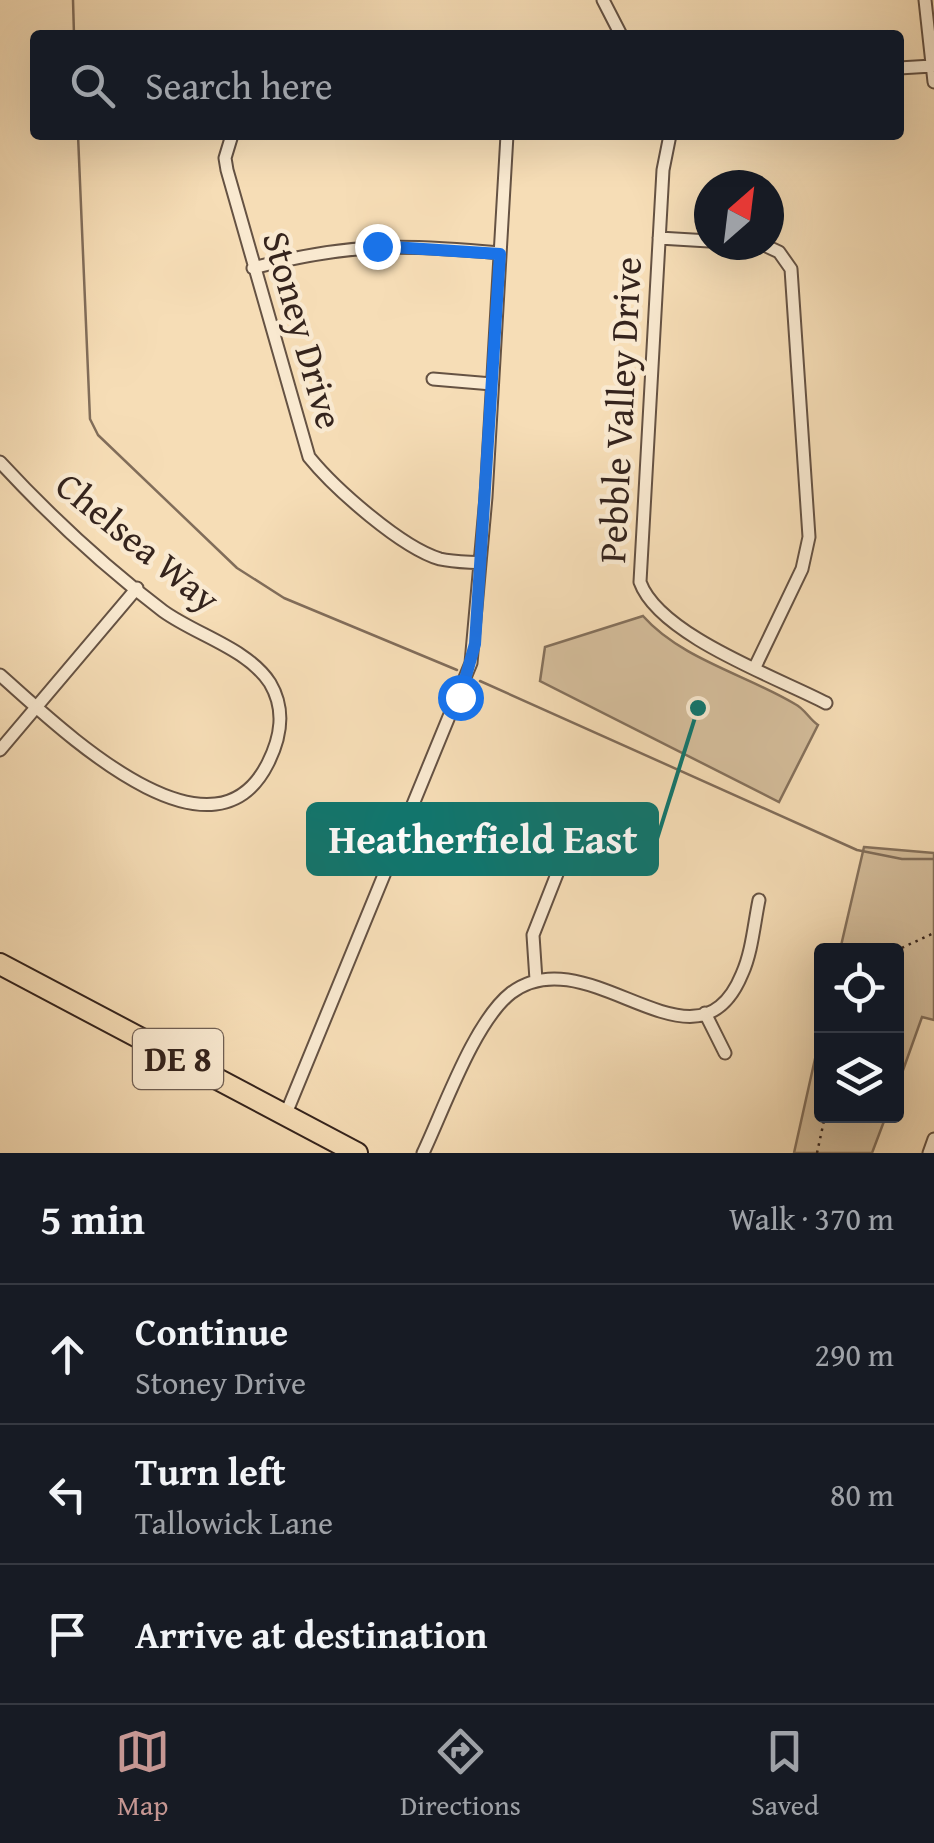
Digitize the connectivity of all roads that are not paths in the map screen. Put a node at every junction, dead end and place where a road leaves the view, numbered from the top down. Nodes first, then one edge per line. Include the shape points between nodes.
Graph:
1 (602, 0) edge
2 (926, 0) edge
3 (619, 30) edge
4 (932, 66) edge
5 (904, 68) edge
6 (934, 82) edge
7 (230, 140) edge
8 (507, 140) edge
9 (669, 140) edge
10 (658, 238) junction
11 (694, 239) edge
12 (500, 254) junction
13 (784, 259) edge
14 (253, 268) junction
15 (434, 379) dead end
16 (492, 384) junction
17 (0, 462) edge
18 (480, 563) junction
19 (137, 588) junction
20 (755, 667) junction
21 (0, 675) edge
22 (826, 703) dead end
23 (36, 708) junction
24 (0, 750) edge
25 (581, 813) dead end
26 (759, 900) dead end
27 (0, 964) edge
28 (536, 980) junction
29 (705, 1013) junction
30 (724, 1054) dead end
31 (284, 1116) junction
32 (357, 1153) edge
33 (423, 1153) edge

1 - 3 street
2 - 4 street
4 - 5 street
4 - 6 street
7 - 14 street, Stoney Drive via 227,170
8 - 12 street
9 - 10 street, Pebble Valley Drive
10 - 11 street
10 - 20 street, Pebble Valley Drive via 640,582 664,619
12 - 14 street via 350,247
12 - 16 street
13 - 20 street via 791,269 810,522 802,569
14 - 18 street, Stoney Drive via 310,458 413,546 440,559
15 - 16 street
16 - 18 street
17 - 19 street, Chelsea Way
18 - 31 street via 466,682
19 - 23 street
19 - 23 street, Chelsea Way via 269,682 281,723 267,765 248,791 200,807 181,803 100,759
20 - 22 street, Pebble Valley Drive
21 - 23 street
23 - 24 street
25 - 28 street via 533,935
26 - 29 street via 742,974 723,1002
27 - 31 highway, DE 8
28 - 29 street via 581,979 664,1015
28 - 33 street via 493,1012
29 - 30 street
31 - 32 highway, DE 8

